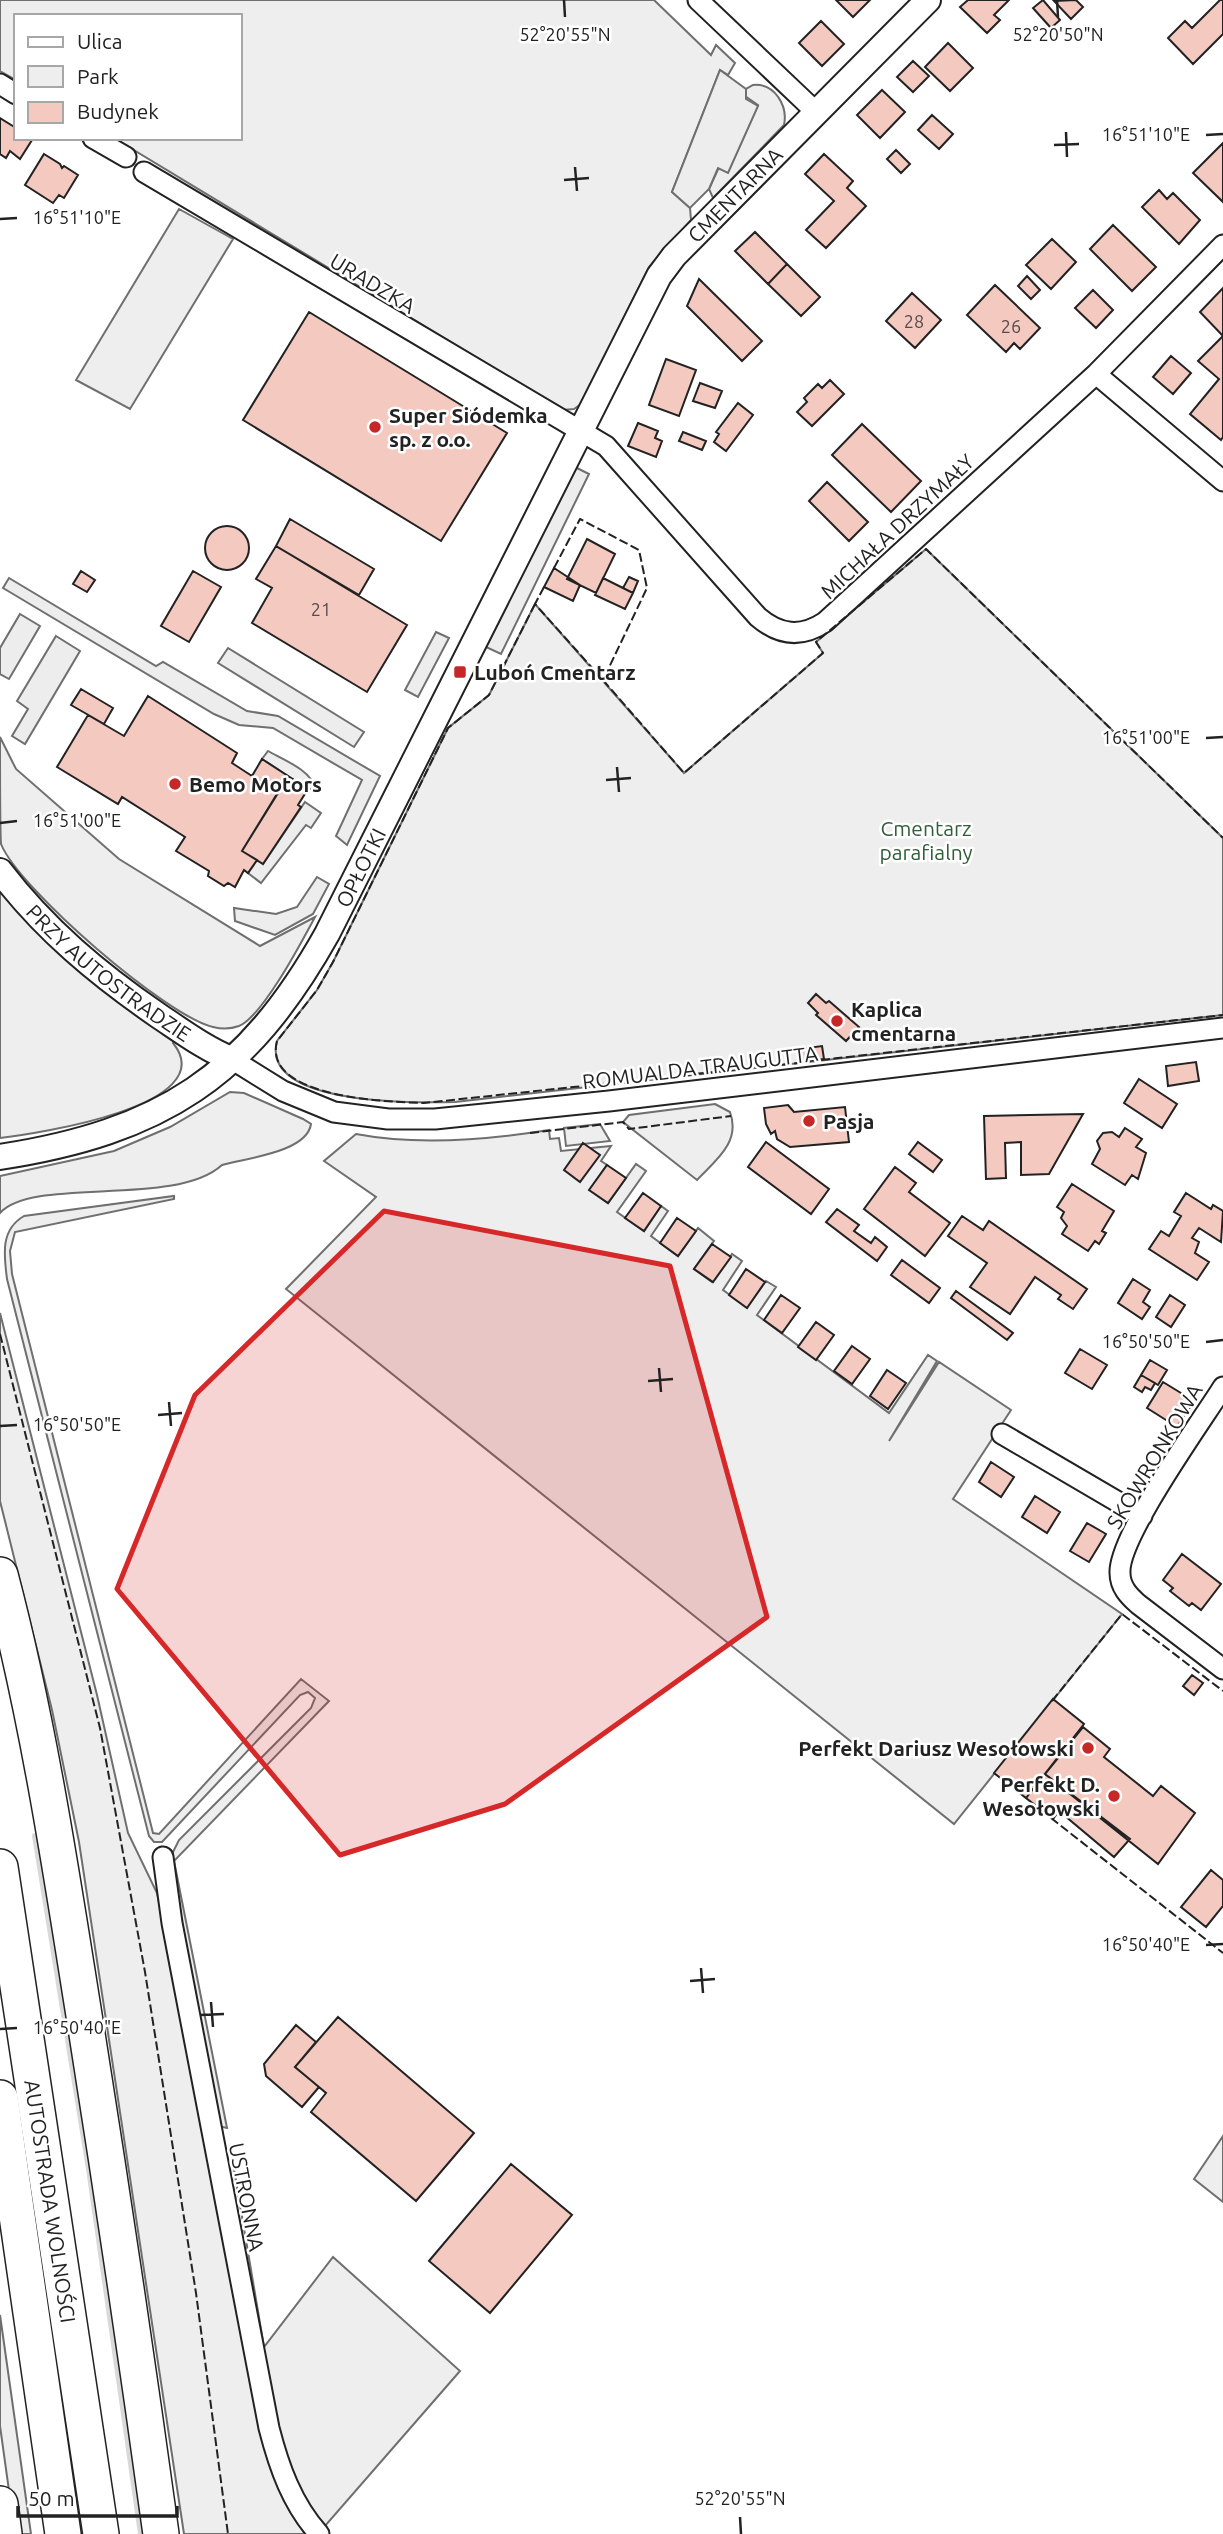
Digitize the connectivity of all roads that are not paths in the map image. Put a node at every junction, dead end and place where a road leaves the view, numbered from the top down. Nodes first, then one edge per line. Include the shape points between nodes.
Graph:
1 (698, 0) edge
2 (928, 0) edge
3 (817, 113) junction
4 (96, 140) edge
5 (126, 157) dead end
6 (144, 172) dead end
7 (1223, 245) edge
8 (1096, 374) junction
9 (588, 431) junction
10 (1223, 481) edge
11 (0, 871) edge
12 (1223, 1027) edge
13 (233, 1060) junction
14 (0, 1157) edge
15 (1223, 1387) edge
16 (1002, 1434) dead end
17 (1142, 1516) junction
18 (0, 1575) edge
19 (1223, 1669) edge
20 (163, 1857) dead end
21 (0, 1867) edge
22 (0, 2098) edge
23 (0, 2504) edge
24 (4, 2534) edge
25 (63, 2534) edge
26 (101, 2534) edge
27 (161, 2534) edge
28 (319, 2534) edge

1 - 3 street
2 - 3 street, CMENTARNA
3 - 9 street, CMENTARNA via 666,266
4 - 5 street
6 - 9 street, URADZKA
7 - 8 street, MICHAŁA DRZYMAŁY
8 - 9 street, MICHAŁA DRZYMAŁY via 825,622 805,632 779,631 758,617 621,459
8 - 10 street
9 - 13 street, OPŁOTKI via 320,946 272,1020
11 - 13 street, PRZY AUTOSTRADZIE via 44,925 84,961 207,1049
12 - 13 street, ROMUALDA TRAUGUTTA via 474,1116 388,1119 334,1112 294,1097
13 - 14 street, OPŁOTKI via 189,1094 137,1122 79,1142
15 - 17 street, SKOWRONKOWA
16 - 17 street
17 - 19 street, SKOWRONKOWA via 1121,1559 1122,1585 1138,1604
18 - 27 highway via 66,1901
20 - 28 street, USTRONNA via 269,2428 288,2485
21 - 26 highway, AUTOSTRADA WOLNOŚCI
22 - 25 highway, AUTOSTRADA WOLNOŚCI
23 - 24 highway

